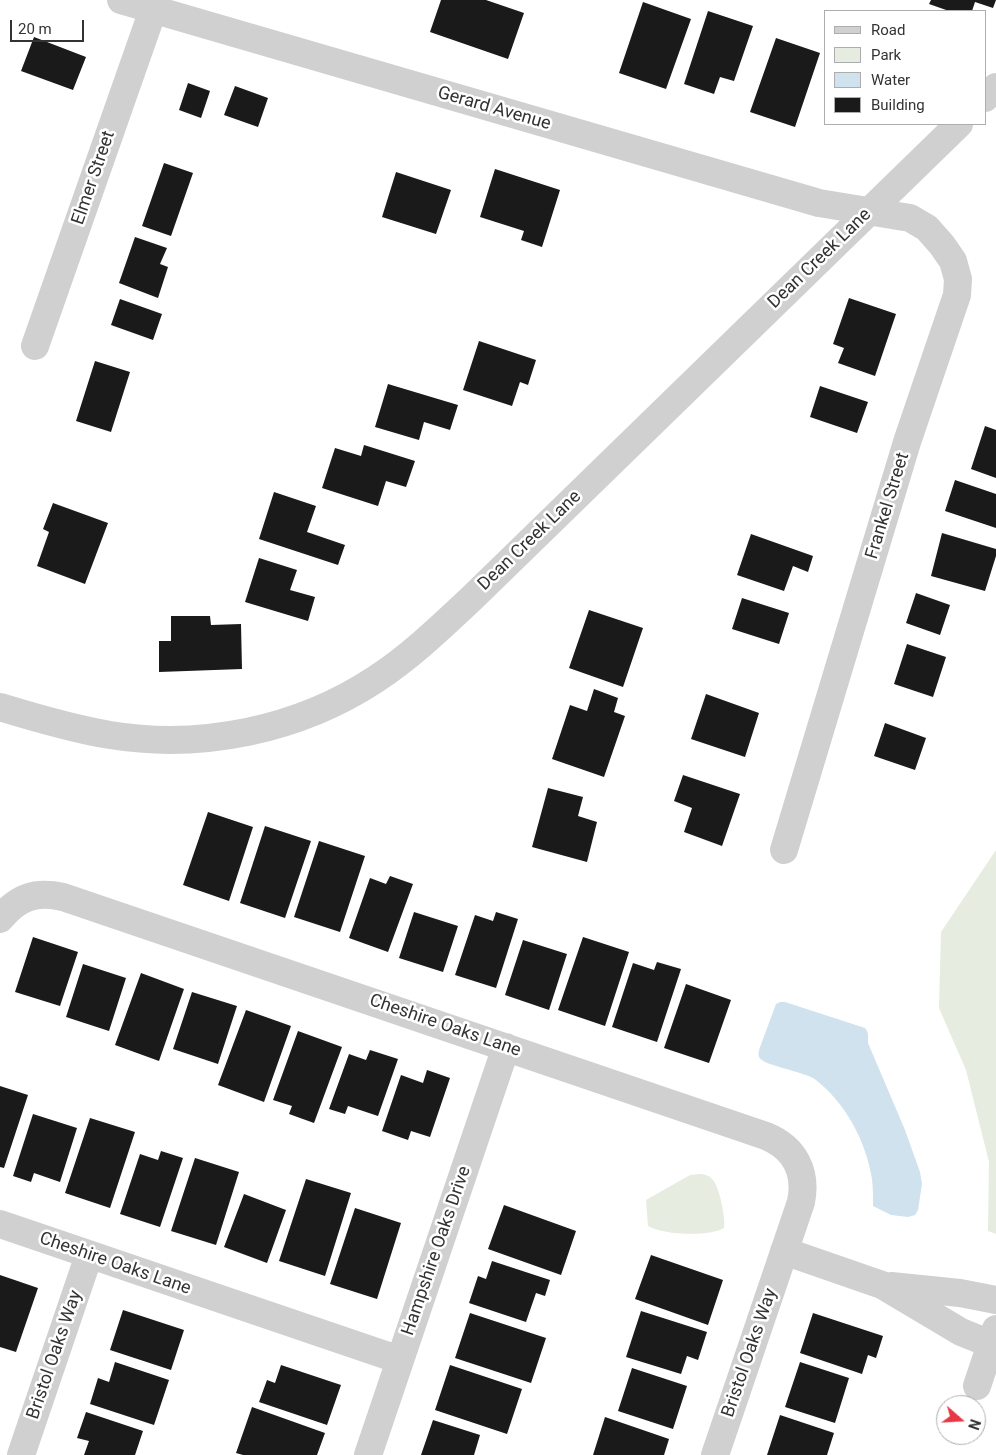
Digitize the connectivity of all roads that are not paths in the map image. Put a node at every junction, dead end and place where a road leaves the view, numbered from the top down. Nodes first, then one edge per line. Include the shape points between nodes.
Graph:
1 (121, 0) edge
2 (153, 10) junction
3 (996, 88) edge
4 (986, 97) edge
5 (958, 125) edge
6 (870, 211) junction
7 (35, 346) dead end
8 (0, 707) edge
9 (784, 850) dead end
10 (0, 919) edge
11 (506, 1047) junction
12 (0, 1224) edge
13 (784, 1251) junction
14 (89, 1255) junction
15 (882, 1285) junction
16 (996, 1300) edge
17 (994, 1340) edge
18 (400, 1360) junction
19 (976, 1386) dead end
20 (21, 1455) edge
21 (368, 1455) edge
22 (715, 1455) edge

1 - 2 street, Gerard Avenue
2 - 6 street, Gerard Avenue via 819,203
2 - 7 street, Elmer Street
3 - 4 street
5 - 6 street, Dean Creek Lane
6 - 8 street, Dean Creek Lane via 472,598 395,666 353,693 283,723 234,734 179,740 111,735 45,721
6 - 9 street, Frankel Street via 910,218 927,228 952,261 958,279 957,295 907,442
10 - 11 street, Cheshire Oaks Lane via 14,904 33,895 63,896
11 - 13 street, Cheshire Oaks Lane via 782,1144 800,1166 803,1184 801,1202
11 - 18 street, Hampshire Oaks Drive
12 - 14 street, Cheshire Oaks Lane
13 - 15 street
13 - 22 street, Bristol Oaks Way
14 - 18 street, Cheshire Oaks Lane
14 - 20 street, Bristol Oaks Way
15 - 16 street
15 - 17 street via 962,1332
17 - 19 street
18 - 21 street, Hampshire Oaks Drive

